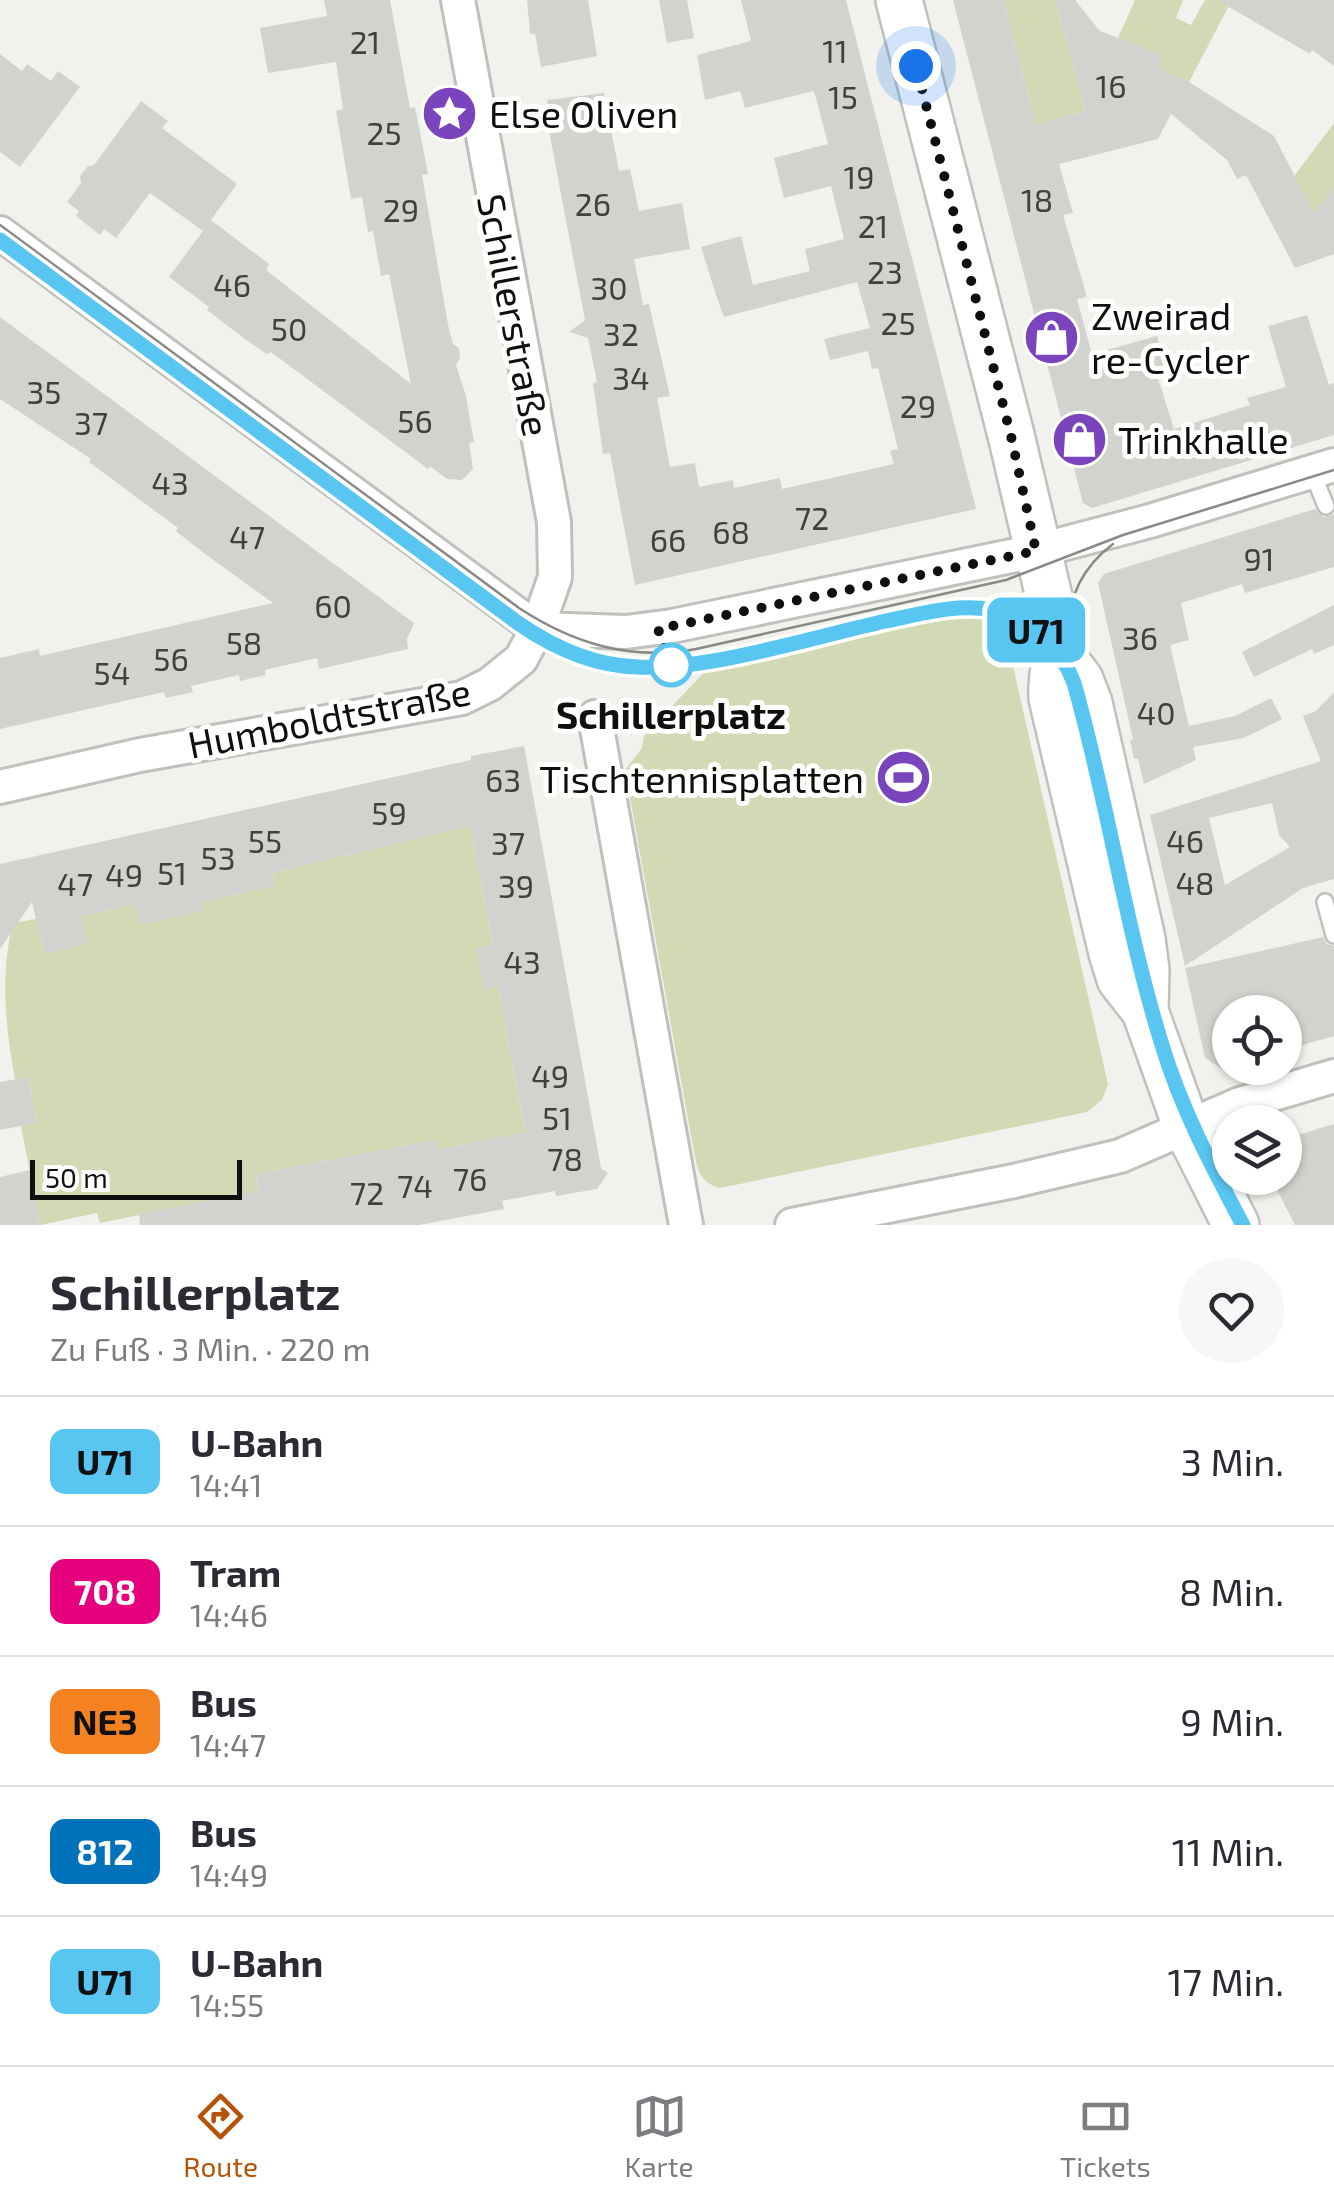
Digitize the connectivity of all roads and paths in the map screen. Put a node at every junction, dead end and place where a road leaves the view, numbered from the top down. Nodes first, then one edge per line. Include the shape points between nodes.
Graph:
1 (458, 0) edge
2 (899, 0) edge
3 (0, 233) edge
4 (1323, 468) edge
5 (1326, 506) dead end
6 (1036, 551) junction
7 (537, 629) junction
8 (595, 717) dead end
9 (0, 787) edge
10 (1325, 902) dead end
11 (1334, 935) edge
12 (1334, 1076) edge
13 (1186, 1126) junction
14 (686, 1225) edge
15 (792, 1225) edge
16 (1236, 1225) edge

1 - 7 street, Schillerstraße via 554,522 555,577
2 - 6 street
3 - 7 street
4 - 5 lane
4 - 6 street
6 - 7 street via 658,629
6 - 13 street via 1059,652 1088,703 1142,939 1146,1010
7 - 9 street, Humboldtstraße via 521,659 462,698 140,754
8 - 14 street
10 - 11 lane
12 - 13 street
13 - 15 street via 1120,1156
13 - 16 street

